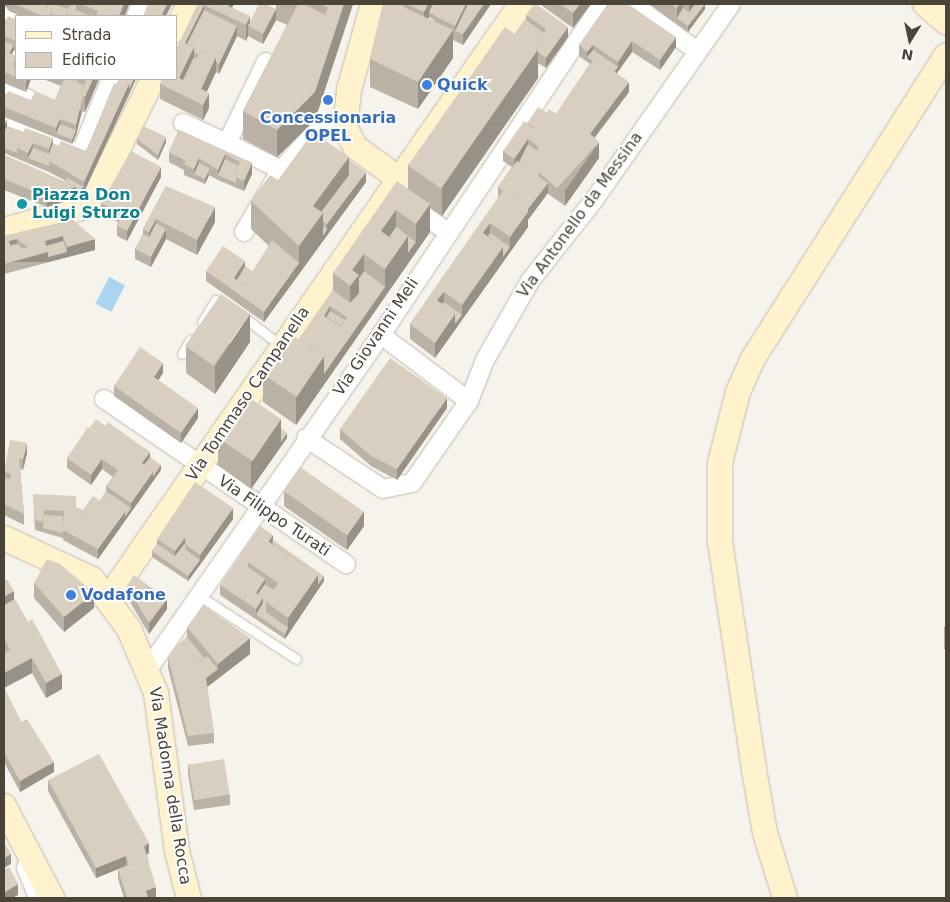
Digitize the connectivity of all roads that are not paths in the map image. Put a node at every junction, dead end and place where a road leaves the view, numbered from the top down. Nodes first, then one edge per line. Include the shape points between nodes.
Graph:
1 (189, 4) edge
2 (374, 4) edge
3 (521, 4) edge
4 (602, 4) edge
5 (731, 4) edge
6 (925, 4) edge
7 (634, 5) dead end
8 (946, 22) edge
9 (178, 26) edge
10 (697, 51) junction
11 (946, 55) edge
12 (266, 62) edge
13 (534, 67) edge
14 (550, 78) junction
15 (111, 80) edge
16 (152, 80) edge
17 (4, 89) edge
18 (29, 100) edge
19 (344, 122) junction
20 (4, 123) edge
21 (183, 123) dead end
22 (227, 143) junction
23 (281, 170) junction
24 (393, 185) junction
25 (4, 230) edge
26 (446, 231) junction
27 (244, 232) dead end
28 (381, 335) junction
29 (280, 346) junction
30 (182, 354) dead end
31 (104, 399) dead end
32 (470, 401) junction
33 (306, 438) junction
34 (199, 466) junction
35 (258, 507) junction
36 (4, 538) edge
37 (346, 564) dead end
38 (197, 595) junction
39 (109, 597) junction
40 (296, 659) dead end
41 (148, 669) junction
42 (4, 806) edge
43 (26, 849) junction
44 (33, 898) edge
45 (52, 898) edge
46 (189, 898) edge
47 (785, 898) edge

1 - 9 street
2 - 19 street
3 - 24 street, Via Tommaso Campanella via 503,45
4 - 14 street, Via Giovanni Meli
5 - 10 street, Via Antonello da Messina
6 - 8 street
7 - 10 street
10 - 32 street, Via Antonello da Messina via 594,200 530,281 485,360
11 - 47 street via 752,360 738,392 720,463 720,542 765,833
12 - 22 street
13 - 14 street
14 - 26 street, Via Giovanni Meli
15 - 20 street via 80,154
16 - 25 street via 93,199 78,209
17 - 18 street
19 - 23 street via 314,132
19 - 24 street via 355,147
21 - 22 street
22 - 23 street
23 - 27 street
24 - 26 street
24 - 29 street, Via Tommaso Campanella
26 - 28 street, Via Giovanni Meli
28 - 32 street
28 - 33 street, Via Giovanni Meli
29 - 30 lane via 216,300
29 - 34 street, Via Tommaso Campanella
31 - 34 street, Via Filippo Turati
32 - 33 street, Via Antonello da Messina via 412,483 383,489
33 - 35 street, Via Giovanni Meli
34 - 35 street, Via Filippo Turati
34 - 39 street, Via Tommaso Campanella
35 - 37 street, Via Filippo Turati
35 - 38 street, Via Giovanni Meli
36 - 39 street, Via Madonna della Rocca via 85,575
38 - 40 lane
38 - 41 street, Via Giovanni Meli
39 - 41 street, Via Madonna della Rocca
41 - 46 street, Via Madonna della Rocca
42 - 43 street
43 - 44 lane via 21,868
43 - 45 street

